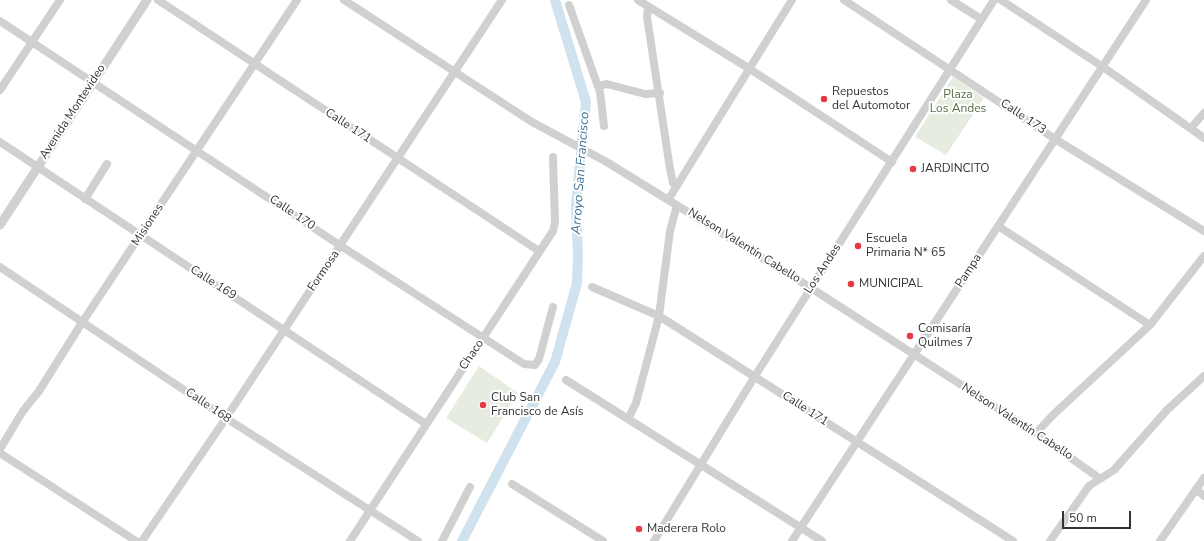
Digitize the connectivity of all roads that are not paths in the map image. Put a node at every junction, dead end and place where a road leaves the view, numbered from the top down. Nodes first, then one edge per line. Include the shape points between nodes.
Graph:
1 (60, 0) edge
2 (147, 0) edge
3 (158, 0) edge
4 (297, 0) edge
5 (344, 0) edge
6 (502, 0) edge
7 (638, 0) edge
8 (792, 0) edge
9 (844, 0) edge
10 (951, 0) edge
11 (994, 0) edge
12 (1001, 0) edge
13 (1146, 0) edge
14 (569, 5) dead end
15 (648, 7) junction
16 (981, 19) junction
17 (0, 20) edge
18 (32, 43) junction
19 (254, 65) junction
20 (1102, 67) junction
21 (950, 68) junction
22 (750, 69) junction
23 (455, 73) junction
24 (93, 83) junction
25 (598, 86) junction
26 (0, 90) edge
27 (660, 93) junction
28 (1204, 113) edge
29 (604, 126) dead end
30 (1191, 128) junction
31 (1055, 138) junction
32 (1204, 138) edge
33 (0, 142) edge
34 (197, 150) junction
35 (553, 157) dead end
36 (397, 158) junction
37 (892, 162) junction
38 (107, 164) dead end
39 (38, 167) junction
40 (677, 186) junction
41 (85, 199) junction
42 (668, 200) junction
43 (677, 205) junction
44 (0, 225) edge
45 (998, 226) junction
46 (1204, 231) edge
47 (141, 236) junction
48 (341, 246) junction
49 (539, 251) junction
50 (1204, 256) edge
51 (0, 267) edge
52 (592, 287) dead end
53 (811, 288) junction
54 (553, 307) dead end
55 (658, 316) junction
56 (83, 321) junction
57 (1150, 325) junction
58 (284, 330) junction
59 (483, 338) junction
60 (914, 356) junction
61 (755, 376) junction
62 (1204, 376) edge
63 (566, 380) dead end
64 (226, 418) junction
65 (628, 419) junction
66 (426, 424) junction
67 (1036, 434) junction
68 (857, 442) junction
69 (0, 450) edge
70 (0, 453) edge
71 (702, 465) junction
72 (1099, 478) junction
73 (1204, 478) edge
74 (512, 484) dead end
75 (470, 487) dead end
76 (1196, 489) junction
77 (1204, 496) edge
78 (371, 510) junction
79 (801, 527) junction
80 (136, 541) edge
81 (142, 541) edge
82 (350, 541) edge
83 (418, 541) edge
84 (442, 541) edge
85 (603, 541) edge
86 (654, 541) edge
87 (792, 541) edge
88 (822, 541) edge
89 (1013, 541) edge
90 (1050, 541) edge
91 (1160, 541) edge

1 - 18 street
2 - 24 street, Avenida Montevideo
3 - 19 street, Calle 171
4 - 19 street, Misiones
5 - 23 street, Nelson Valentín Cabello
6 - 23 street, Formosa
7 - 15 street
8 - 22 street
9 - 21 street, Calle 173
10 - 16 street
11 - 16 street, Los Andes
12 - 20 street
13 - 20 street, Pampa
14 - 25 street
15 - 22 street
15 - 27 street
16 - 21 street, Los Andes
17 - 18 street, Calle 170
18 - 24 street, Calle 170
18 - 26 street
19 - 34 street, Misiones
19 - 36 street, Calle 171
20 - 30 street
20 - 31 street, Pampa
21 - 31 street, Calle 173
21 - 37 street, Los Andes
22 - 37 street
22 - 40 street
23 - 36 street, Formosa
23 - 42 street, Nelson Valentín Cabello via 532,122 596,156
24 - 34 street, Calle 170
24 - 39 street, Avenida Montevideo
25 - 27 street via 607,84 646,94
25 - 29 street
27 - 40 street via 670,169 673,183
28 - 30 street
30 - 32 street
31 - 45 street, Pampa
31 - 46 street, Calle 173
33 - 39 street, Calle 169
34 - 47 street, Misiones
34 - 48 street, Calle 170
35 - 49 street, Chaco via 554,226
36 - 48 street, Formosa
36 - 49 street, Calle 171
37 - 53 street, Los Andes
38 - 41 street
39 - 41 street, Calle 169
39 - 44 street, Avenida Montevideo
40 - 42 street
41 - 47 street, Calle 169
42 - 43 street, Nelson Valentín Cabello
43 - 53 street, Nelson Valentín Cabello
43 - 55 street via 670,231
45 - 57 street
45 - 60 street, Pampa
47 - 56 street, Misiones
47 - 58 street, Calle 169
48 - 58 street, Formosa
48 - 59 street, Calle 170
49 - 59 street, Chaco
50 - 57 street
51 - 56 street, Calle 168
52 - 55 street, Calle 171
53 - 60 street, Nelson Valentín Cabello
53 - 61 street, Los Andes
54 - 59 street, Calle 170 via 539,359 535,365 524,364
55 - 61 street, Calle 171
55 - 65 street via 636,403
56 - 64 street, Calle 168
56 - 69 street, Misiones via 39,391 18,418
57 - 67 street via 1054,414
58 - 64 street, Formosa
58 - 66 street, Calle 169
59 - 66 street, Chaco
60 - 67 street, Nelson Valentín Cabello
60 - 68 street, Pampa
61 - 68 street, Calle 171
61 - 71 street, Los Andes
62 - 72 street via 1168,410 1114,470
63 - 65 street
64 - 78 street, Calle 168
64 - 81 street, Formosa
65 - 71 street
66 - 78 street, Chaco
67 - 72 street, Nelson Valentín Cabello
68 - 79 street, Pampa
68 - 89 street, Calle 171
70 - 80 street
71 - 79 street
71 - 86 street, Los Andes
72 - 90 street via 1088,486
73 - 76 street
74 - 85 street
75 - 84 street
76 - 77 street
76 - 91 street
78 - 82 street, Chaco
78 - 83 street, Calle 168
79 - 87 street, Pampa
79 - 88 street

